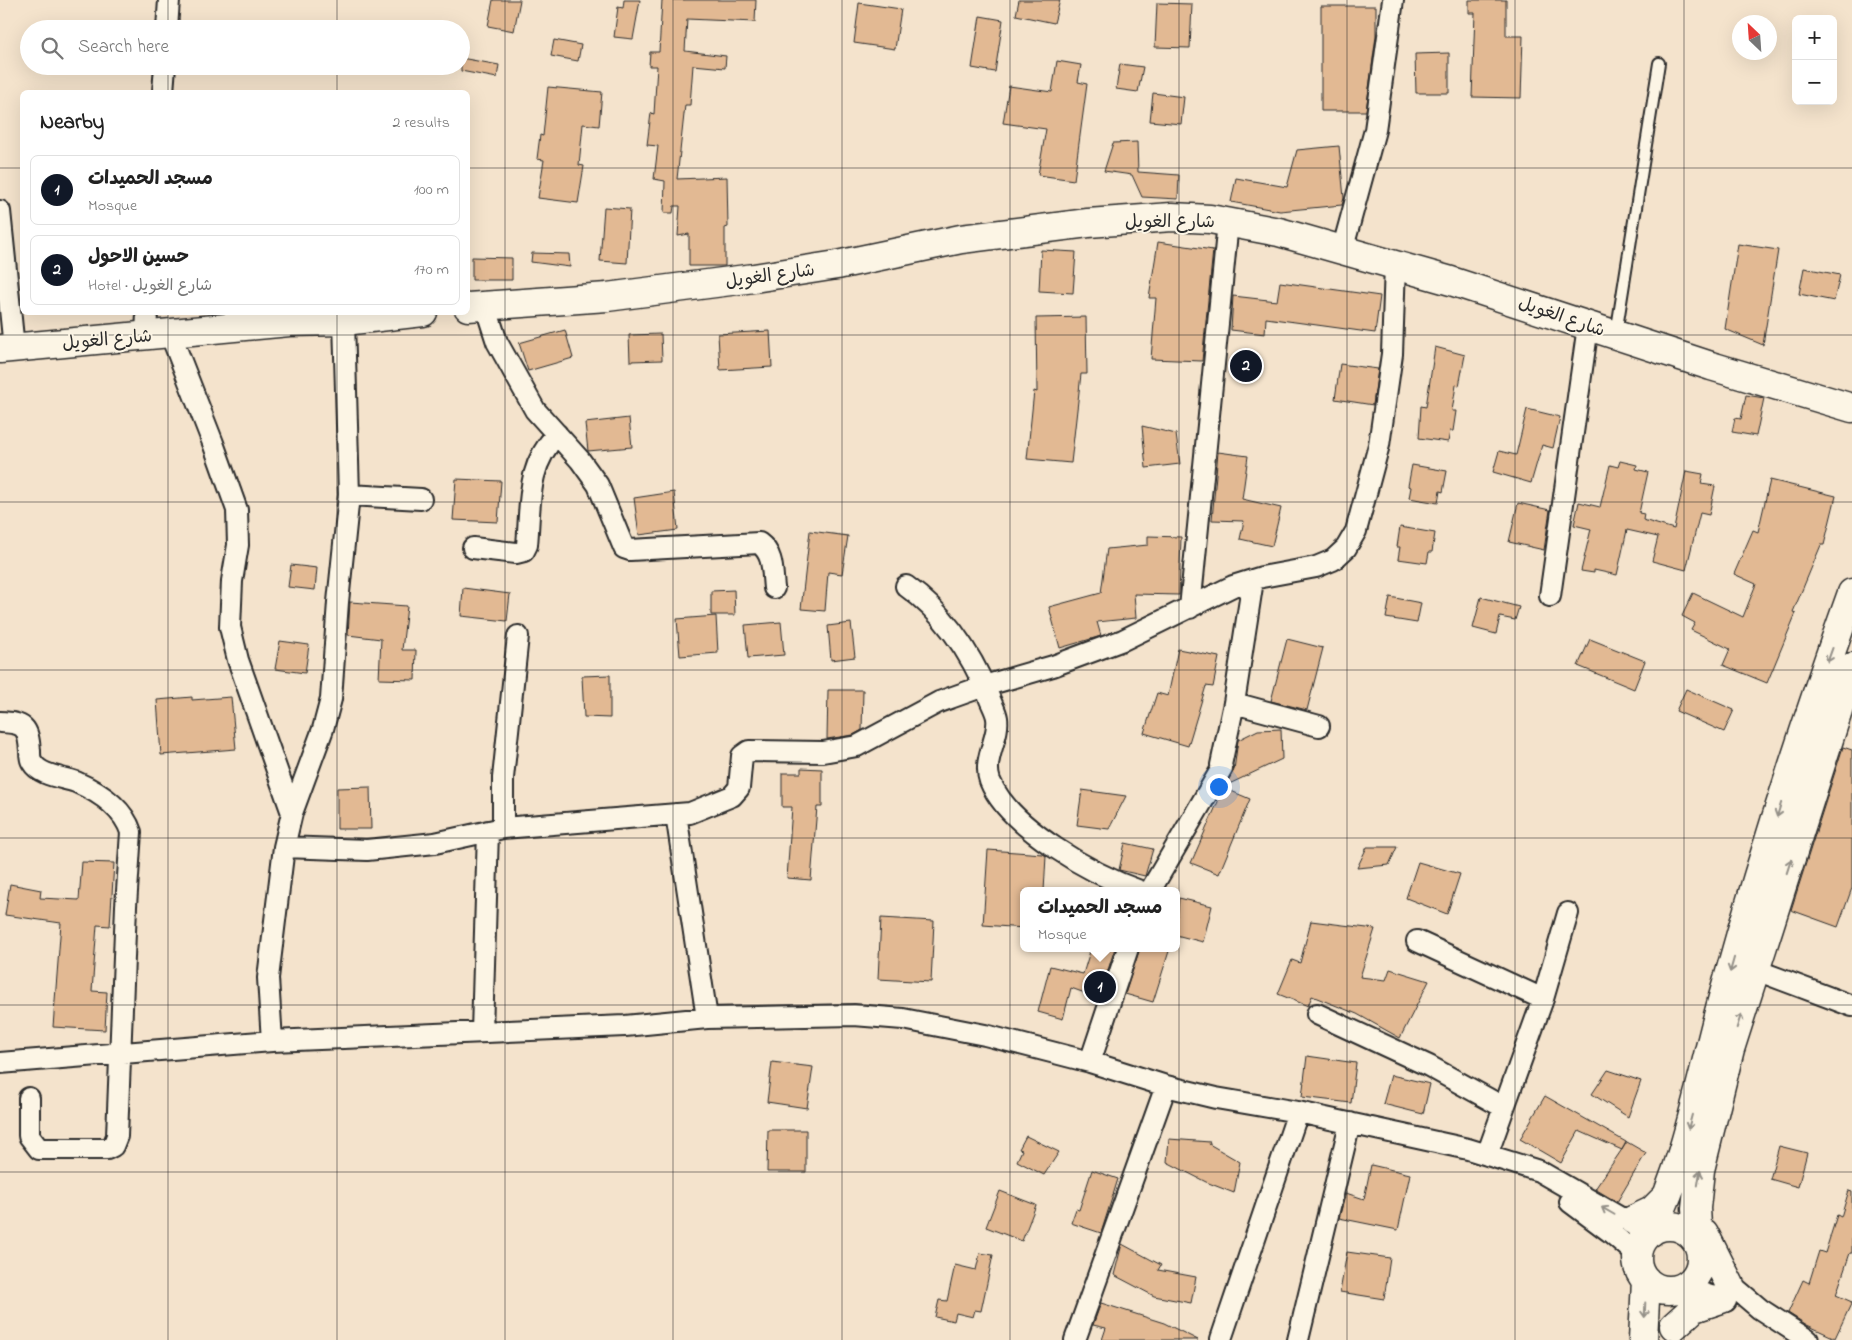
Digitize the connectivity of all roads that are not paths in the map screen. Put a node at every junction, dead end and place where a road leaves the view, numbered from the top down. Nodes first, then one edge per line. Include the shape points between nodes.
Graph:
1 (169, 0) edge
2 (1393, 0) edge
3 (168, 20) edge
4 (1659, 63) dead end
5 (164, 75) edge
6 (163, 90) edge
7 (0, 211) edge
8 (1228, 222) junction
9 (1342, 251) junction
10 (1395, 264) junction
11 (476, 306) edge
12 (396, 315) edge
13 (344, 321) junction
14 (1588, 326) junction
15 (154, 327) edge
16 (1616, 335) junction
17 (7, 348) edge
18 (1852, 408) edge
19 (556, 434) junction
20 (349, 495) junction
21 (421, 499) dead end
22 (473, 548) dead end
23 (1253, 580) junction
24 (906, 586) dead end
25 (774, 588) dead end
26 (1852, 593) edge
27 (1550, 596) dead end
28 (1190, 608) junction
29 (518, 636) dead end
30 (1852, 667) edge
31 (984, 686) junction
32 (1234, 703) junction
33 (0, 722) edge
34 (1318, 726) dead end
35 (292, 813) junction
36 (676, 814) junction
37 (496, 830) junction
38 (284, 847) junction
39 (1132, 887) edge
40 (1152, 887) edge
41 (1568, 913) dead end
42 (1417, 941) dead end
43 (1127, 952) edge
44 (1756, 970) junction
45 (1543, 999) junction
46 (1852, 1006) edge
47 (1317, 1014) dead end
48 (707, 1018) junction
49 (482, 1032) junction
50 (272, 1041) junction
51 (120, 1052) junction
52 (1090, 1062) junction
53 (0, 1063) edge
54 (1166, 1086) junction
55 (29, 1098) dead end
56 (1503, 1107) junction
57 (1298, 1112) junction
58 (1350, 1123) junction
59 (1487, 1155) junction
60 (1520, 1166) junction
61 (1696, 1208) junction
62 (1642, 1226) junction
63 (1699, 1248) junction
64 (1642, 1268) junction
65 (1681, 1287) junction
66 (1726, 1292) junction
67 (1673, 1333) edge
68 (1799, 1336) edge
69 (1221, 1339) dead end
70 (1076, 1340) edge
71 (1298, 1340) edge
72 (1643, 1340) edge

1 - 3 street
2 - 9 street via 1375,130
4 - 16 lane
5 - 6 street
7 - 17 street
8 - 9 street, شارع الغويل via 1279,232
8 - 11 street, شارع الغويل via 1172,217 1088,223 961,240 754,278 607,297
8 - 28 street
9 - 10 street, شارع الغويل
10 - 14 street, شارع الغويل
10 - 23 street via 1392,354 1379,445 1356,531 1346,548 1333,560 1316,567
11 - 19 street via 535,410
12 - 13 street, شارع الغويل
13 - 15 street, شارع الغويل
13 - 20 street
14 - 16 street, شارع الغويل
14 - 27 street
15 - 17 street, شارع الغويل
15 - 35 street via 213,443 236,510 238,545 230,627 238,660
16 - 18 street, شارع الغويل
19 - 22 street via 542,451 534,469 524,551
19 - 25 street via 598,485 624,548 759,543 767,549 771,560
20 - 21 street
20 - 35 street via 331,699 324,729
23 - 28 street via 1207,597
23 - 32 street
24 - 31 street via 937,612 964,648
26 -> 62 street via 1757,879 1678,1164 1667,1196
28 - 31 street via 1123,640 1053,666
29 - 37 street
44 -> 30 street
31 - 36 street via 939,702 857,746 823,752 744,753 740,761 738,788 732,796 690,813
31 - 39 street via 997,719 988,770 990,780 1004,802 1053,847
32 - 34 street
32 - 40 street via 1220,765 1222,768
33 - 51 street via 24,727 29,737 31,761 39,769 90,789 119,809 127,820 131,832
35 - 38 street
36 - 37 street
36 - 48 street
37 - 38 street via 434,843 367,850
37 - 49 street
38 - 50 street via 268,978
41 - 45 street
42 - 45 street
43 - 52 street
44 - 46 street
61 -> 44 street via 1700,1170 1728,1059
45 - 56 street
47 - 56 street via 1429,1066
48 - 49 street via 625,1026
48 - 52 street via 845,1015 903,1019 977,1033
49 - 50 street
50 - 51 street
51 - 53 street
51 - 55 street via 117,1136 108,1149 39,1149 29,1136
52 - 54 street
54 - 57 street
54 - 70 street
56 - 59 street
57 - 58 street
57 - 69 street
58 - 59 street via 1434,1140
58 - 71 street
59 - 60 street
62 -> 60 street via 1619,1217 1539,1171
60 - 64 street via 1610,1231
61 - 63 street
61 - 66 street
62 - 63 street via 1686,1231
62 - 64 street
63 - 65 street via 1699,1269 1690,1282
63 - 66 street
64 - 65 street via 1661,1289
64 -> 72 street
65 - 66 street
65 - 67 street
66 - 67 street via 1694,1308
66 - 68 street

